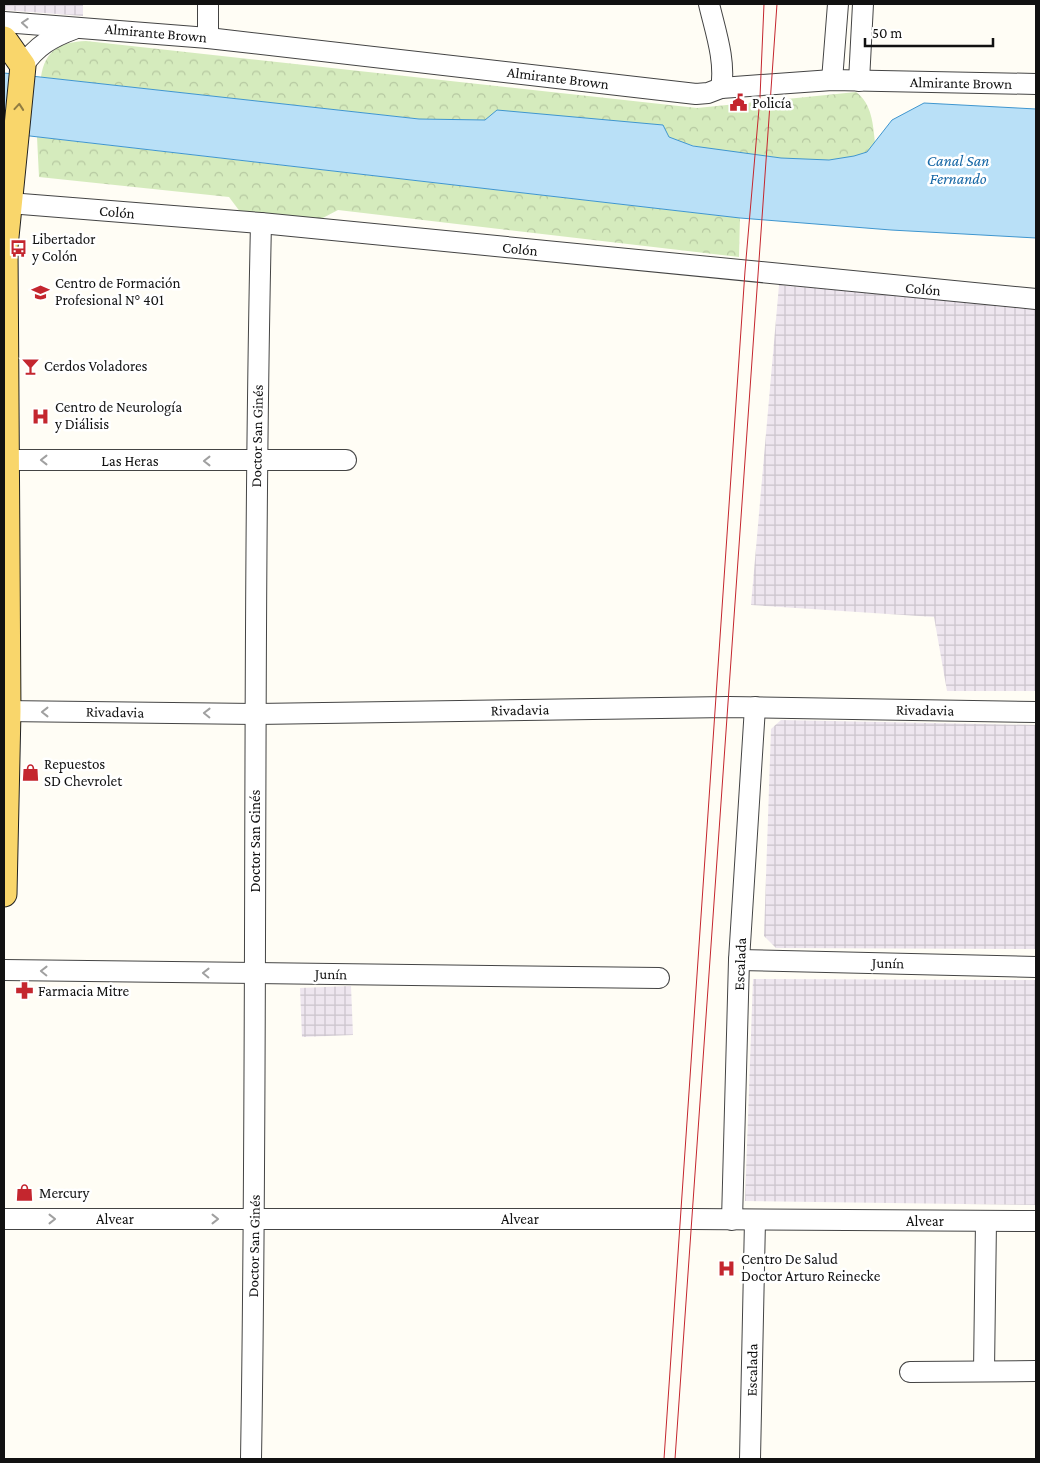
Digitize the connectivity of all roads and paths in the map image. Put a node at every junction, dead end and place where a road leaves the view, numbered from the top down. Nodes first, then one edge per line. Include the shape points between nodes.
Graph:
1 (208, 4) edge
2 (709, 4) edge
3 (838, 4) edge
4 (863, 4) edge
5 (4, 22) edge
6 (80, 27) junction
7 (208, 38) junction
8 (4, 39) edge
9 (23, 66) junction
10 (832, 80) junction
11 (859, 81) junction
12 (1036, 84) edge
13 (720, 88) junction
14 (6, 202) edge
15 (261, 224) junction
16 (1036, 299) edge
17 (5, 460) edge
18 (346, 460) dead end
19 (256, 462) junction
20 (755, 708) junction
21 (6, 711) edge
22 (1036, 712) edge
23 (256, 714) junction
24 (4, 894) edge
25 (739, 960) junction
26 (1036, 966) edge
27 (4, 970) edge
28 (255, 974) junction
29 (659, 978) dead end
30 (4, 1219) edge
31 (255, 1219) junction
32 (732, 1220) junction
33 (754, 1220) junction
34 (986, 1221) junction
35 (1036, 1221) edge
36 (1036, 1371) edge
37 (910, 1372) dead end
38 (984, 1372) junction
39 (252, 1459) edge
40 (750, 1459) edge

1 - 7 street
2 - 13 street via 721,62 723,78
3 - 10 street
4 - 11 street
6 -> 5 street, Almirante Brown
6 - 7 street, Almirante Brown
6 - 9 street, Almirante Brown via 46,41
7 - 13 street, Almirante Brown via 696,94
8 - 9 main road
14 -> 9 main road
10 - 11 street, Almirante Brown
10 - 13 street, Almirante Brown
11 - 12 street, Almirante Brown
14 - 15 street, Colón
14 - 17 main road
15 - 16 street, Colón
15 - 19 street, Doctor San Ginés
19 -> 17 street, Las Heras
17 - 21 main road
18 - 19 street, Las Heras
19 - 23 street, Doctor San Ginés
20 - 22 street, Rivadavia
20 - 23 street, Rivadavia
20 - 25 street, Escalada
23 -> 21 street, Rivadavia
21 - 24 main road
23 - 28 street, Doctor San Ginés
25 - 26 street, Junín
25 - 32 street, Escalada
28 -> 27 street, Junín
28 - 29 street, Junín
28 - 31 street, Doctor San Ginés
30 -> 31 street, Alvear
31 - 32 street, Alvear
31 - 39 street, Doctor San Ginés
32 - 33 street, Alvear
33 - 34 street, Alvear
33 - 40 street, Escalada
34 - 35 street, Alvear
34 - 38 street
36 - 38 street
37 - 38 street

